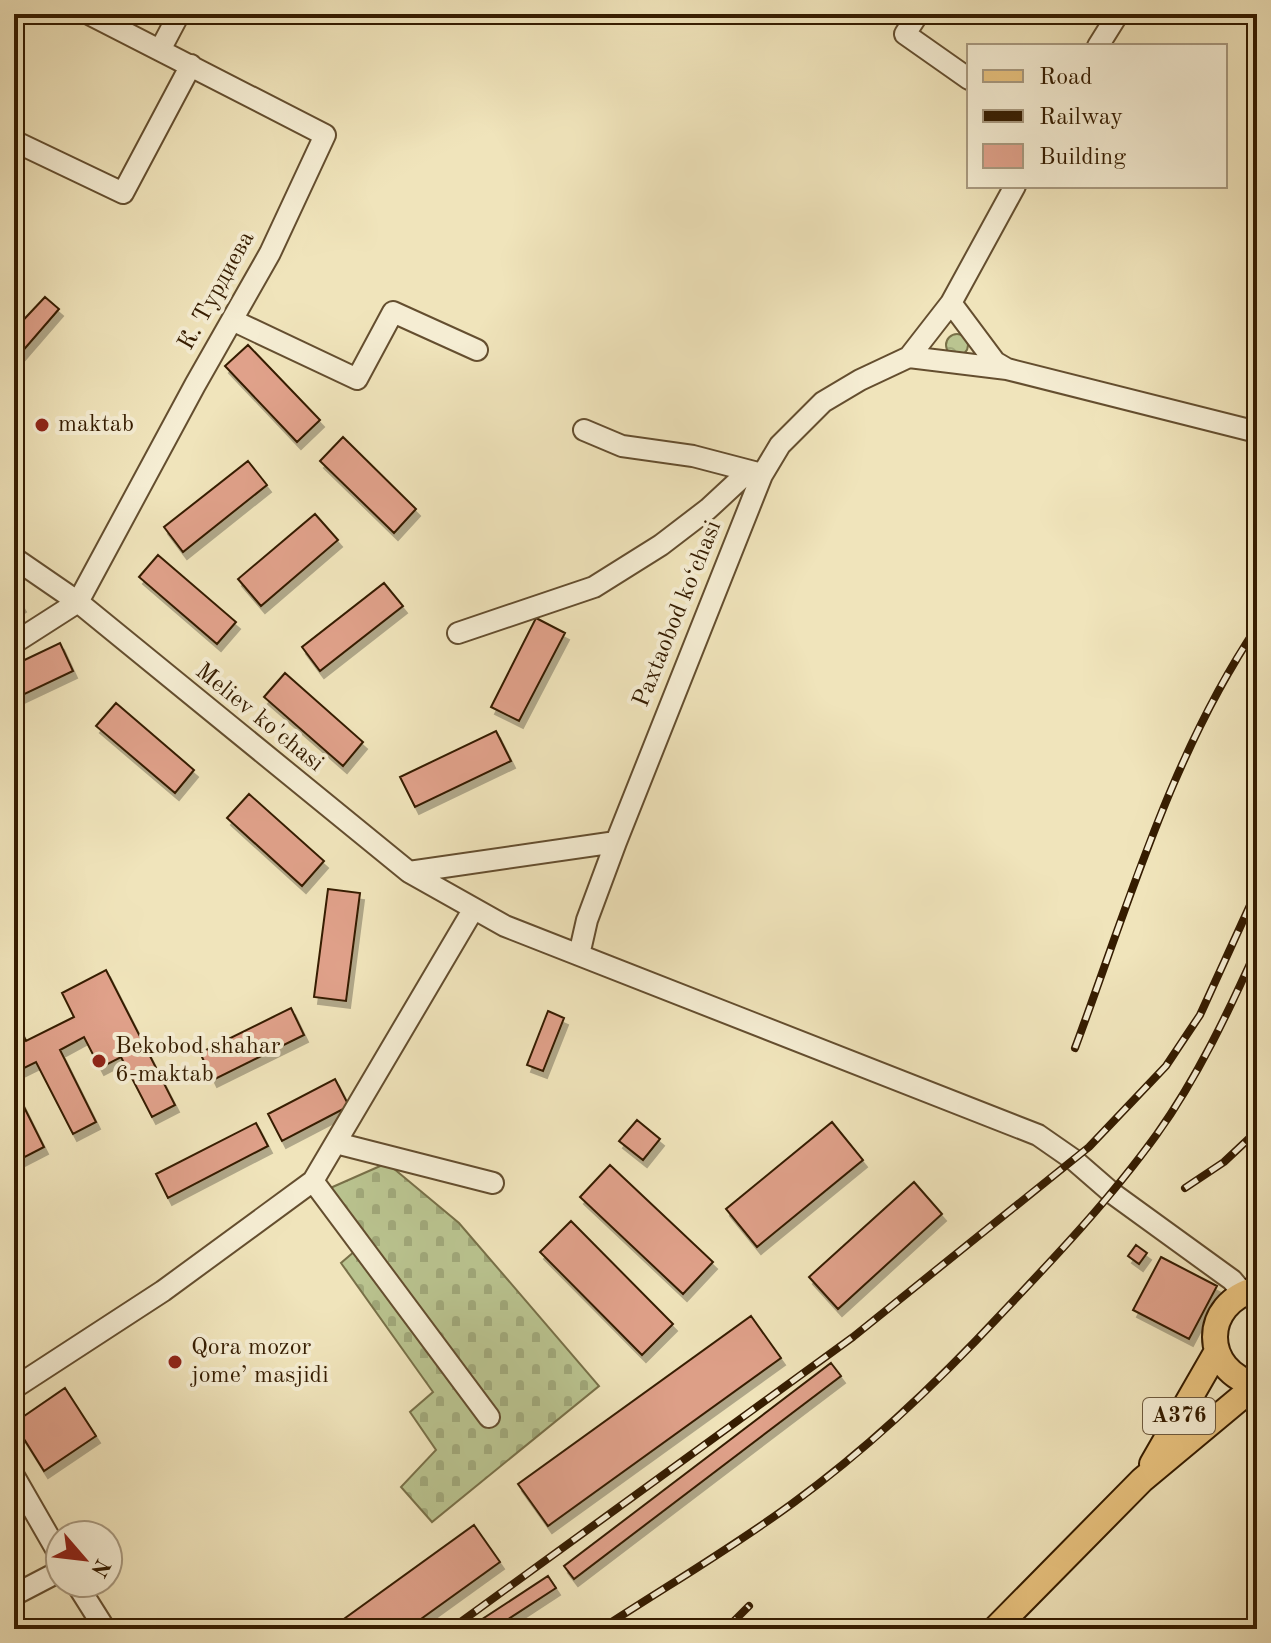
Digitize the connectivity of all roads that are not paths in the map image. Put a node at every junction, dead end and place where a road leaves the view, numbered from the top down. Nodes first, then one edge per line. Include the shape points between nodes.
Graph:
1 (89, 14) edge
2 (179, 14) edge
3 (918, 14) edge
4 (1118, 14) edge
5 (1099, 44) edge
6 (160, 50) junction
7 (191, 65) junction
8 (967, 78) edge
9 (14, 141) edge
10 (1014, 188) edge
11 (951, 303) junction
12 (232, 320) junction
13 (477, 350) dead end
14 (909, 357) junction
15 (1007, 369) junction
16 (584, 430) dead end
17 (1257, 432) edge
18 (755, 473) junction
19 (14, 558) edge
20 (78, 602) junction
21 (458, 633) dead end
22 (14, 643) edge
23 (616, 842) junction
24 (409, 872) junction
25 (473, 910) junction
26 (579, 955) junction
27 (336, 1143) junction
28 (313, 1181) junction
29 (493, 1183) dead end
30 (1250, 1291) edge
31 (1217, 1351) junction
32 (1256, 1385) edge
33 (14, 1388) edge
34 (489, 1417) dead end
35 (14, 1476) edge
36 (1142, 1480) junction
37 (44, 1528) edge
38 (44, 1579) edge
39 (14, 1595) edge
40 (86, 1599) edge
41 (105, 1629) edge
42 (995, 1629) edge

1 - 6 street, К. Турдиева
2 - 6 street
3 - 8 street via 905,34
4 - 5 street
6 - 7 street, К. Турдиева
7 - 9 street via 123,193
7 - 12 street, К. Турдиева via 325,135
10 - 11 street
11 - 14 street
11 - 15 street via 995,362
12 - 13 street via 357,379 393,312
12 - 20 street, К. Турдиева
14 - 15 street
14 - 18 street, Paxtaobod ko‘chasi via 823,402
15 - 17 street
16 - 18 street via 622,446 693,456
18 - 21 street via 661,545 594,587
18 - 23 street, Paxtaobod ko‘chasi
19 - 20 street, Meliev ko'chasi
20 - 22 street
20 - 24 street, Meliev ko'chasi
23 - 24 street
23 - 26 street, Paxtaobod ko‘chasi
24 - 25 street, Meliev ko'chasi
25 - 26 street, Meliev ko'chasi
25 - 27 street
26 - 30 street, Meliev ko'chasi via 1038,1135
27 - 28 street
27 - 29 street
28 - 33 street via 163,1291
28 - 34 street
30 - 31 main road via 1232,1300 1217,1321
31 - 32 main road via 1231,1374
31 - 36 main road, A376
32 - 36 main road, A376
35 - 37 street
36 - 42 main road
38 - 39 street
40 - 41 street

